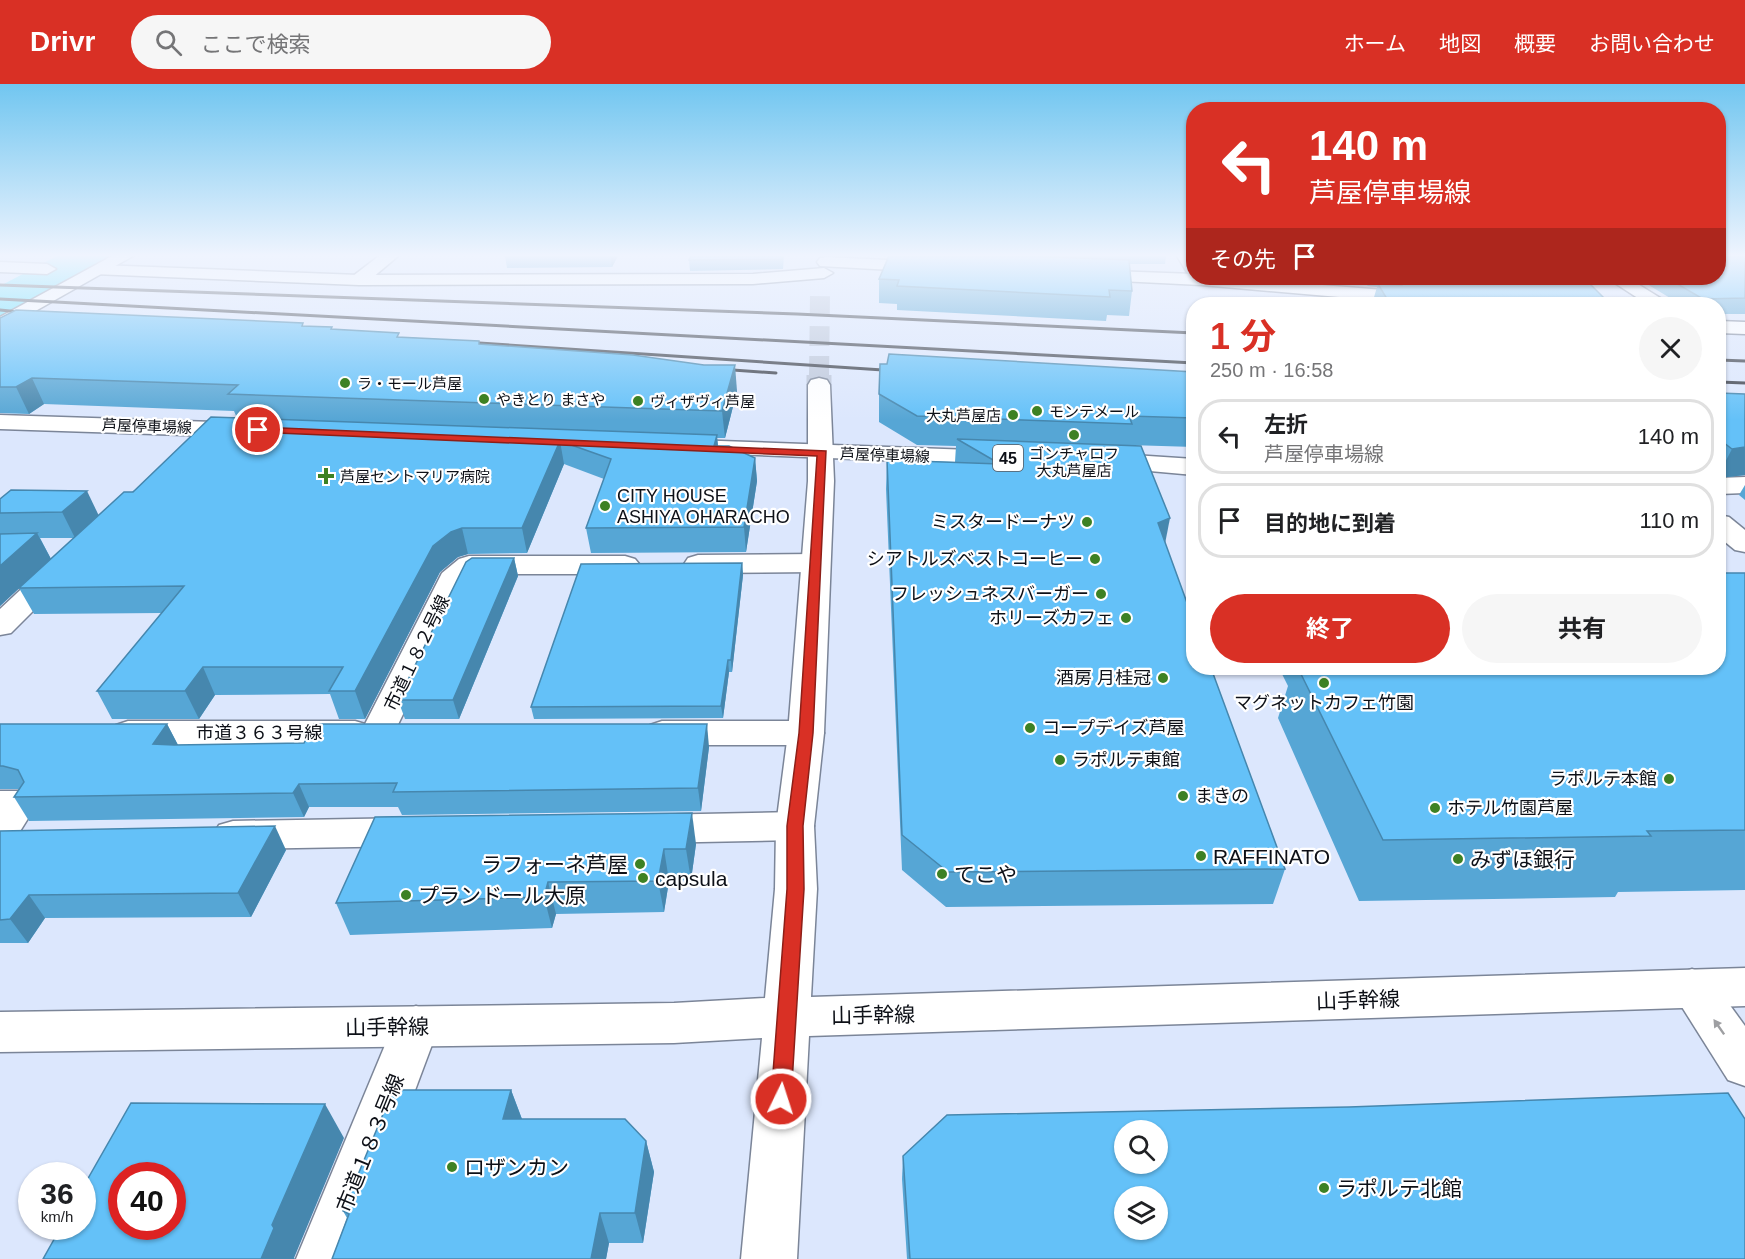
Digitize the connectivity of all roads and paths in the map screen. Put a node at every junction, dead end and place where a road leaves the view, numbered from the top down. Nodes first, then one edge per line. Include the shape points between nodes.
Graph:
1 (26, 311) edge
2 (0, 325) edge
3 (1726, 327) edge
4 (1745, 328) edge
5 (819, 385) tunnel mouth
6 (0, 422) edge
7 (211, 428) junction
8 (270, 430) edge
9 (669, 446) edge
10 (185, 452) edge
11 (822, 453) junction
12 (1024, 459) edge
13 (1082, 461) edge
14 (1186, 468) edge
15 (1745, 485) edge
16 (1726, 486) edge
17 (1726, 529) edge
18 (1745, 544) edge
19 (46, 549) dead end
20 (816, 563) junction
21 (0, 626) edge
22 (94, 733) edge
23 (378, 733) junction
24 (414, 733) edge
25 (628, 733) edge
26 (806, 733) junction
27 (0, 804) edge
28 (795, 826) junction
29 (617, 829) edge
30 (451, 831) edge
31 (12, 835) edge
32 (202, 835) edge
33 (1745, 987) edge
34 (1692, 988) junction
35 (787, 1017) junction
36 (416, 1026) junction
37 (0, 1032) edge
38 (1745, 1065) edge
39 (324, 1259) edge
40 (769, 1259) edge

1 - 2 street
3 - 4 street
5 - 11 street
6 - 7 street, 芦屋停車場線
7 - 8 street, 芦屋停車場線
7 - 10 street
9 - 11 street, 芦屋停車場線 / 45
11 - 12 street, 芦屋停車場線 / 45
11 - 20 street
13 - 14 street
15 - 16 street
17 - 18 street
19 - 21 street via 81,548
20 - 23 street, 市道１８２号線 via 469,565 457,573
20 - 26 street
22 - 23 street, 市道３６３号線
23 - 24 street, 市道３６３号線
25 - 26 street
26 - 28 street
27 - 31 street via 18,804
28 - 29 street
28 - 35 street via 796,889
30 - 32 street
33 - 34 street, 山手幹線
34 - 35 street, 山手幹線
38 -> 34 street
35 - 36 street, 山手幹線 via 674,1023
35 - 40 street
36 - 37 street, 山手幹線
36 - 39 street, 市道１８３号線

